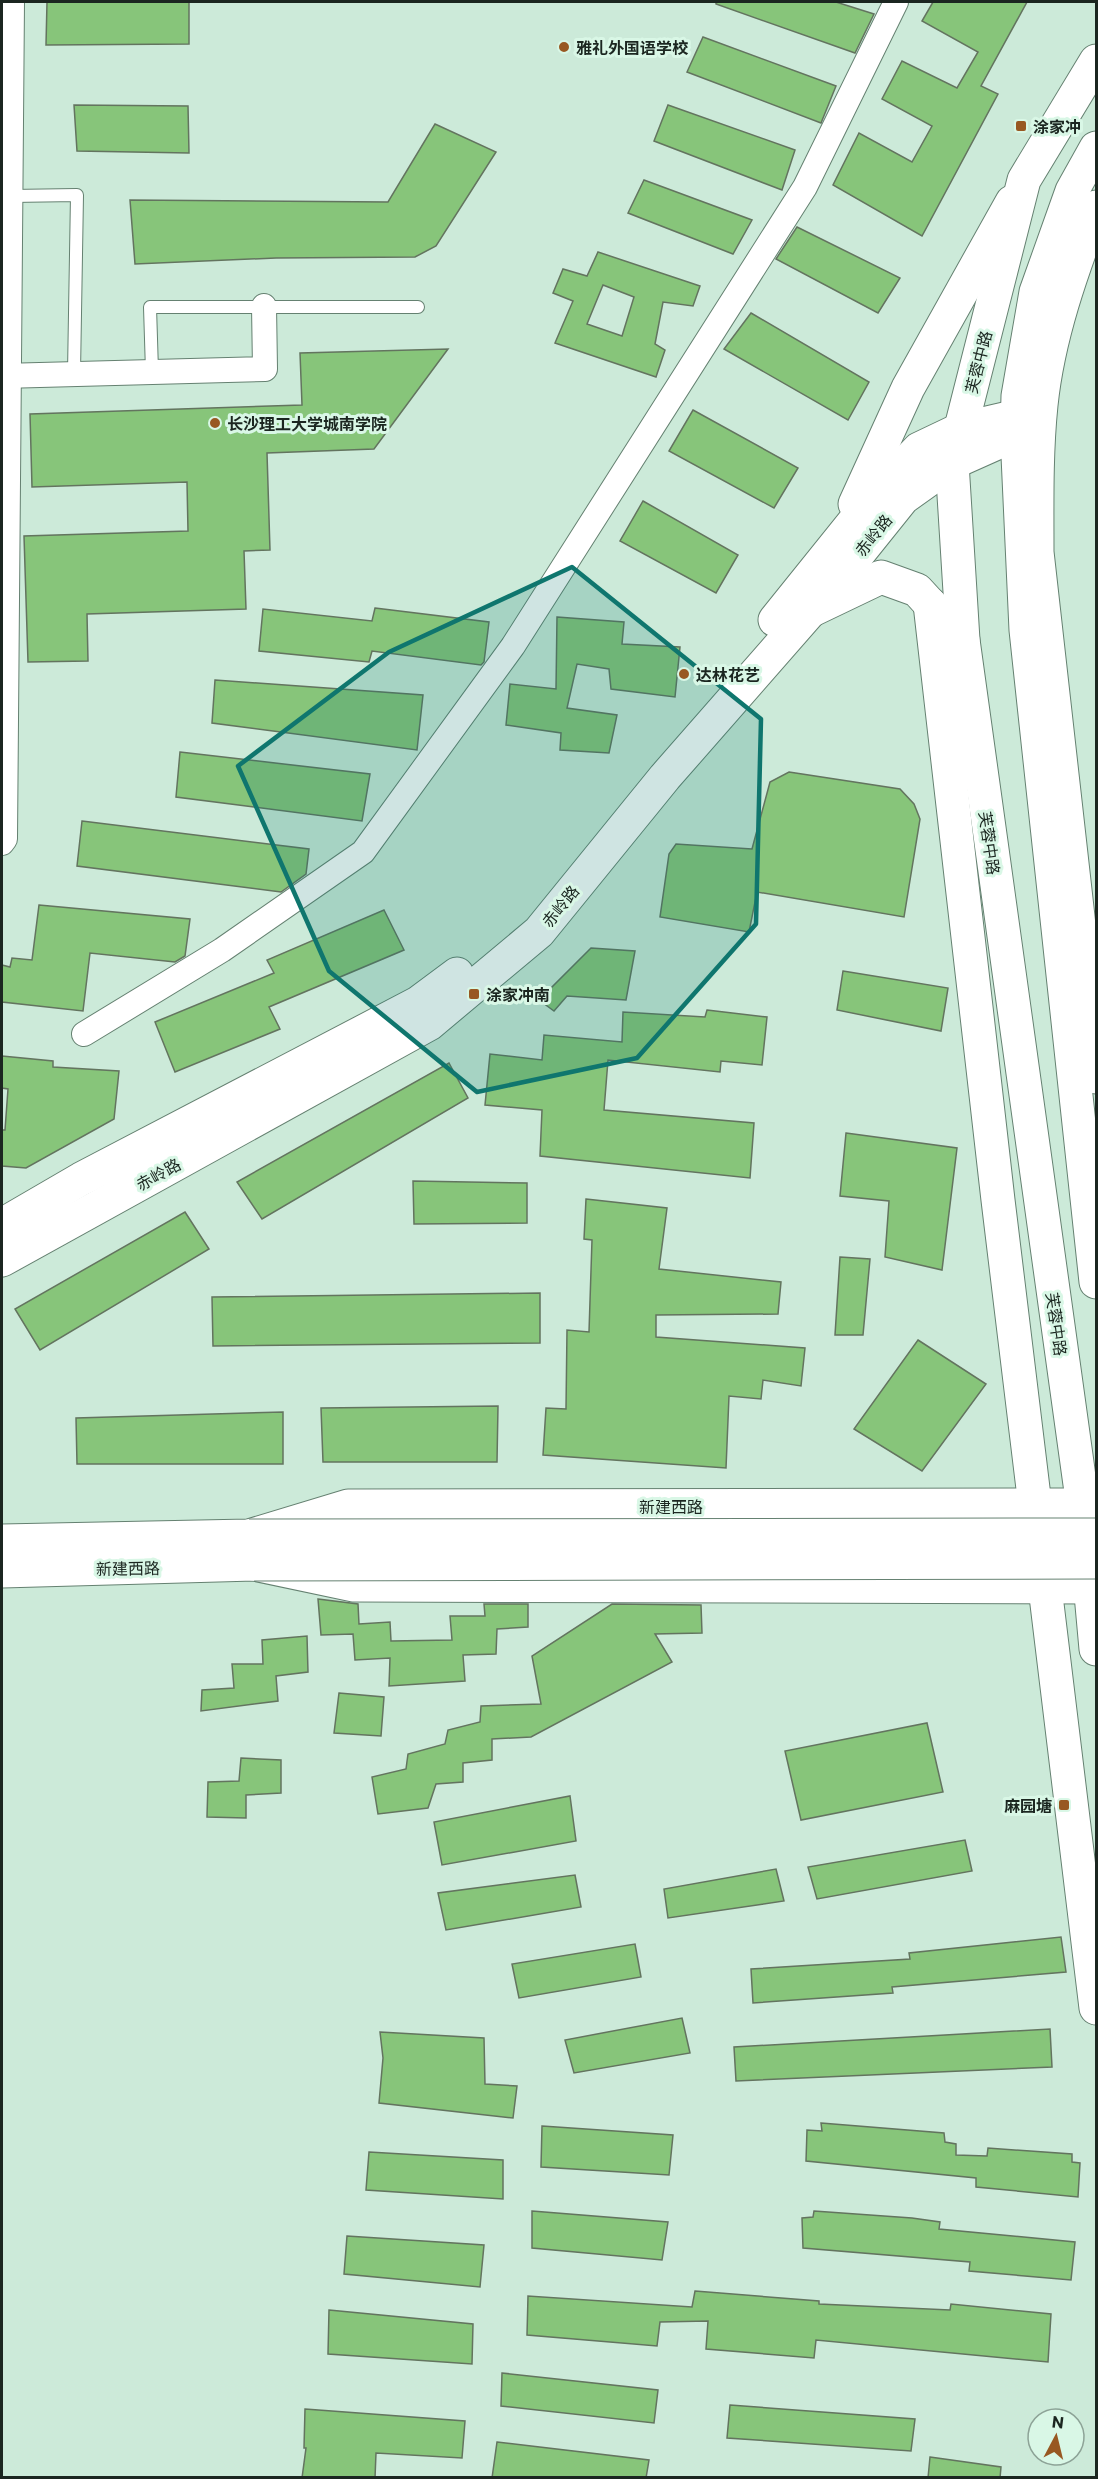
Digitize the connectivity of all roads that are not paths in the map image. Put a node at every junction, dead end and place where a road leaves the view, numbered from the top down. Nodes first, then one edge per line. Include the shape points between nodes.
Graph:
1 (12, 2) edge
2 (896, 2) edge
3 (1096, 61) edge
4 (1096, 148) edge
5 (1024, 180) junction
6 (11, 196) junction
7 (1096, 207) edge
8 (264, 306) junction
9 (418, 307) dead end
10 (152, 371) junction
11 (74, 373) junction
12 (5, 376) edge
13 (1017, 425) junction
14 (961, 429) junction
15 (952, 463) junction
16 (840, 539) junction
17 (930, 604) junction
18 (810, 611) junction
19 (963, 640) junction
20 (4, 767) edge
21 (2, 843) edge
22 (84, 1034) dead end
23 (1096, 1077) edge
24 (2, 1225) edge
25 (2, 1260) edge
26 (1096, 1282) edge
27 (1090, 1505) edge
28 (1036, 1506) junction
29 (1096, 1535) edge
30 (2, 1541) edge
31 (252, 1550) junction
32 (2, 1571) edge
33 (1095, 1579) edge
34 (1046, 1587) junction
35 (1096, 1649) edge
36 (1096, 2008) edge

1 - 6 street
2 - 22 street via 805,187 513,646 363,852 222,950
3 - 5 main road, 芙蓉中路
4 - 13 main road via 1072,191 1036,292 1018,396
5 - 14 main road, 芙蓉中路
5 - 16 main road, 赤岭路 via 908,388
6 - 11 lane via 77,195
6 - 12 street
7 - 23 main road via 1056,326 1041,404 1037,552
8 - 9 lane
8 - 10 street via 264,369
8 - 10 lane via 150,307
10 - 11 street
11 - 12 street
12 - 20 street
13 - 14 main road, 赤岭路
13 - 15 main road, 赤岭路
13 - 26 main road via 1026,630
14 - 15 main road, 芙蓉中路
14 - 16 main road, 赤岭路 via 919,450
15 - 18 main road, 赤岭路 via 903,498
15 - 19 main road, 芙蓉中路
16 - 24 main road, 赤岭路 via 732,673 507,937 418,1003 81,1179
17 - 18 main road via 917,590 881,578
17 - 19 main road
17 - 28 main road
18 - 25 main road, 赤岭路 via 665,777 539,932 429,1024
19 - 27 main road, 芙蓉中路
20 - 21 street
27 - 28 main road, 新建西路
27 - 33 main road, 芙蓉中路
28 - 31 main road, 新建西路 via 348,1506
28 - 34 main road
29 - 31 main road, 新建西路, bridge
30 - 31 main road, 新建西路
31 - 32 main road, 新建西路
31 - 33 main road, 新建西路, bridge
31 - 34 main road, 新建西路 via 354,1585
33 - 34 main road, 新建西路
33 - 35 main road, 芙蓉中路
34 - 36 main road

